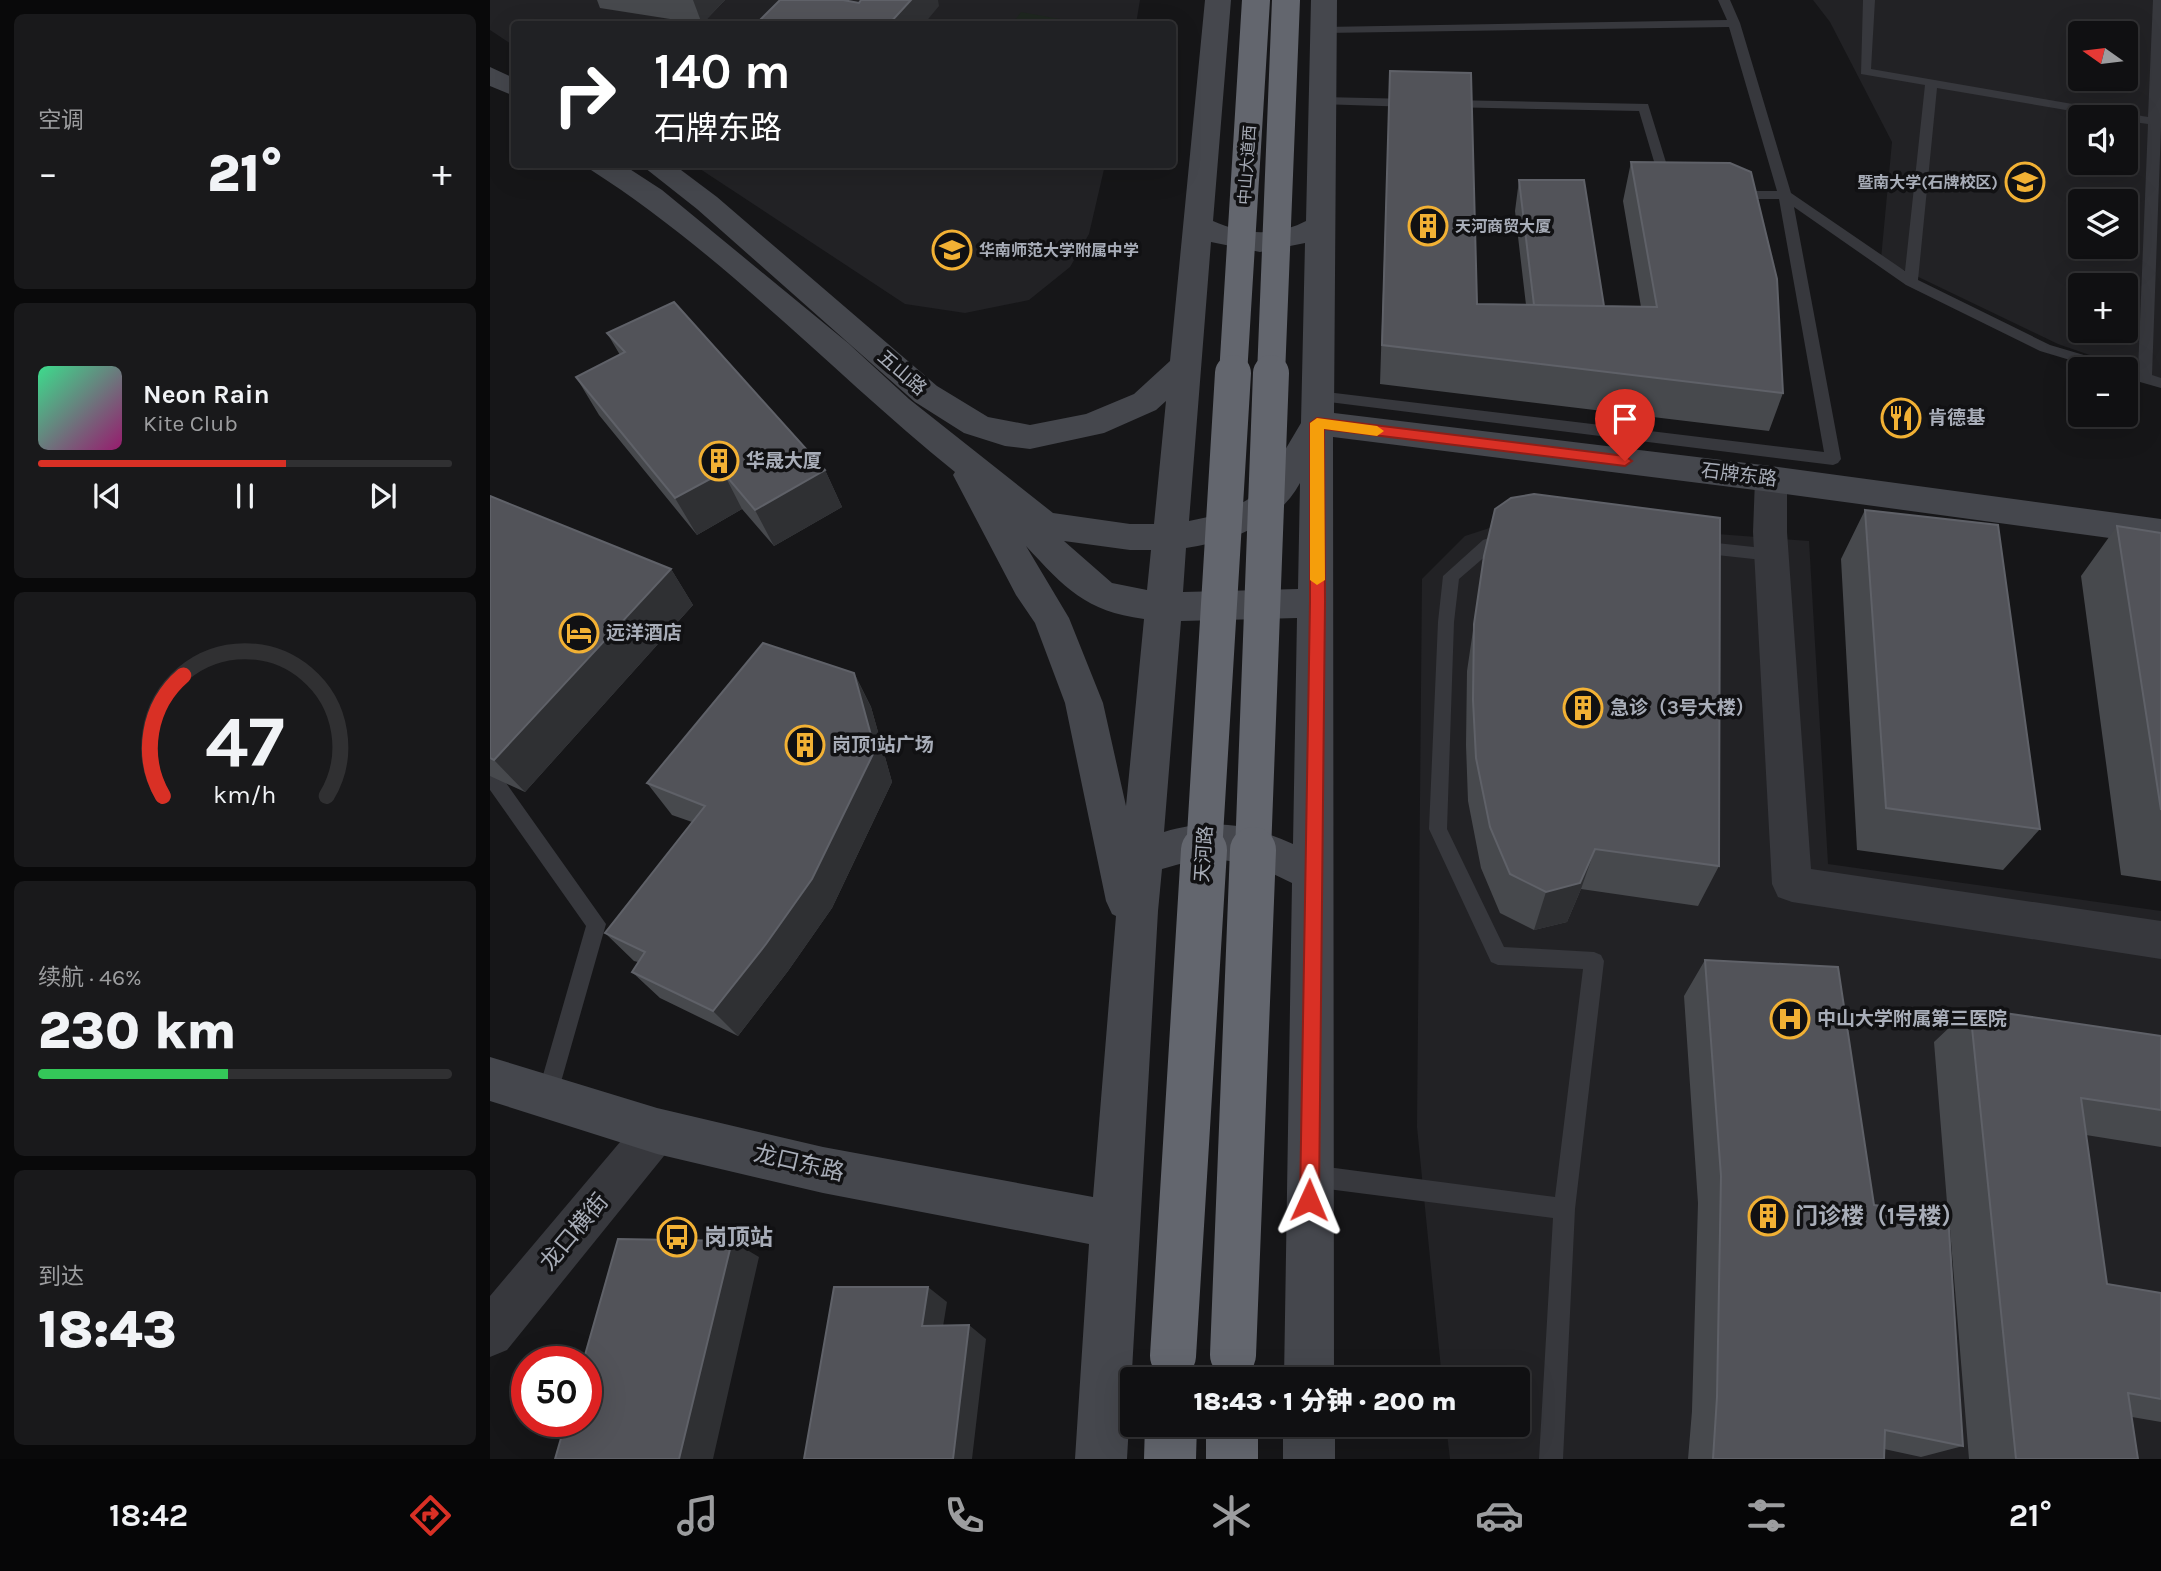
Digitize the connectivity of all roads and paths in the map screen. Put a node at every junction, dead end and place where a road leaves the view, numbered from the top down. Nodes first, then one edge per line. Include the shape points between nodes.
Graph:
1 (1218, 0) edge
2 (1256, 0) edge
3 (1286, 0) edge
4 (1324, 0) edge
5 (1724, 0) edge
6 (1868, 0) edge
7 (2160, 0) edge
8 (1734, 23) junction
9 (1324, 30) junction
10 (490, 75) edge
11 (1931, 83) junction
12 (502, 101) edge
13 (1322, 101) junction
14 (2158, 122) edge
15 (608, 168) edge
16 (659, 168) edge
17 (1721, 195) edge
18 (1785, 195) junction
19 (1683, 196) edge
20 (1321, 225) junction
21 (1199, 226) junction
22 (1911, 282) junction
23 (1255, 329) junction
24 (2075, 357) edge
25 (1186, 364) junction
26 (2138, 376) edge
27 (2145, 378) junction
28 (2161, 383) edge
29 (1317, 410) junction
30 (963, 461) junction
31 (1771, 479) junction
32 (1523, 531) edge
33 (2161, 532) edge
34 (1171, 537) junction
35 (1676, 545) edge
36 (1772, 555) junction
37 (1317, 602) junction
38 (1165, 606) junction
39 (490, 782) edge
40 (1142, 857) junction
41 (1314, 874) junction
42 (1135, 935) junction
43 (2161, 940) edge
44 (490, 1079) edge
45 (547, 1096) junction
46 (657, 1131) junction
47 (1310, 1175) junction
48 (1564, 1209) junction
49 (1113, 1225) junction
50 (490, 1333) edge
51 (1172, 1367) edge
52 (1233, 1367) edge
53 (1309, 1367) edge
54 (1171, 1437) edge
55 (1232, 1437) edge
56 (1309, 1437) edge
57 (1101, 1459) edge
58 (1170, 1459) edge
59 (1232, 1459) edge
60 (1309, 1459) edge
61 (1551, 1459) edge

1 - 21 main road
2 - 23 highway, 中山大道西, bridge
3 - 23 highway, 中山大道西, bridge
4 - 9 main road
5 - 8 lane
6 - 11 lane via 1866,71
7 - 14 lane
8 - 9 lane
8 - 18 lane
9 - 13 main road
10 - 12 main road
11 - 14 lane
11 - 22 lane
13 - 19 lane via 1644,107 1670,196
13 - 20 main road
14 - 27 lane
15 - 30 main road, 五山路 via 681,219
16 - 25 main road, 五山路 via 707,203 926,394 976,425 1030,437 1092,425 1145,402
17 - 18 lane
18 - 22 lane
18 - 29 lane via 1833,459
20 - 21 main road via 1289,241 1267,243 1222,238
20 - 29 main road
21 - 25 main road
22 - 24 lane via 2045,348
23 - 51 highway, 天河路, bridge
23 - 52 highway, bridge
25 - 34 main road
26 - 27 lane
27 - 28 lane
29 - 31 main road, 石牌东路
29 - 34 main road, 五山路 via 1277,493 1259,509 1232,524
29 - 37 main road
30 - 34 main road, 五山路 via 1044,525 1130,537
30 - 38 main road, 五山路 via 1100,594 1129,603
30 - 42 main road via 1051,618 1084,703
31 - 33 main road, 石牌东路
31 - 36 street
32 - 48 lane via 1489,544 1451,576 1438,829 1498,956 1594,961
34 - 38 main road
35 - 36 lane
36 - 43 street via 1792,884
37 - 38 main road, 五山路
37 - 41 main road
38 - 40 main road
39 - 45 lane via 498,785 596,924
40 - 41 main road via 1195,841 1239,841
40 - 42 main road
41 - 47 main road
42 - 49 main road
44 - 45 main road, 龙口东路
45 - 46 main road, 龙口东路
46 - 49 main road, 龙口东路 via 823,1170
46 - 50 street, 龙口横街
47 - 48 lane
47 - 53 main road
48 - 61 lane
49 - 57 main road
54 - 58 highway
55 - 59 highway
56 - 60 main road

